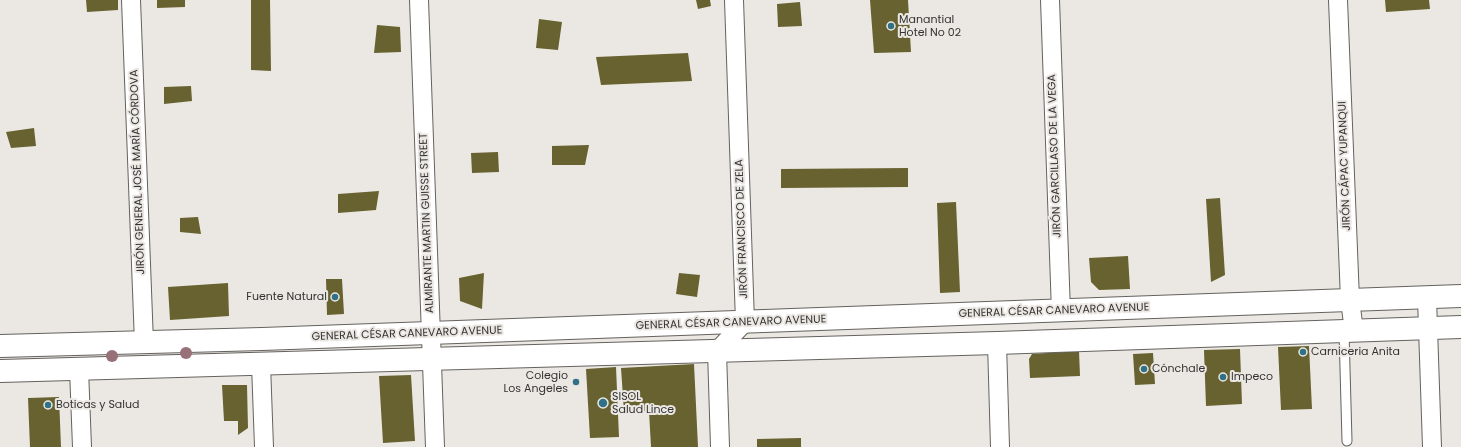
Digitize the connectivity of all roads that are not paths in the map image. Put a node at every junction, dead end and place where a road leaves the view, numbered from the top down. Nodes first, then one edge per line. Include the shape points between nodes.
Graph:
1 (131, 0) edge
2 (419, 0) edge
3 (734, 0) edge
4 (1050, 0) edge
5 (1338, 0) edge
6 (1461, 296) edge
7 (1427, 298) junction
8 (1350, 300) junction
9 (1061, 312) junction
10 (745, 322) junction
11 (1461, 327) edge
12 (1428, 328) junction
13 (1349, 331) junction
14 (431, 333) junction
15 (144, 343) junction
16 (997, 343) junction
17 (0, 346) edge
18 (717, 351) junction
19 (432, 359) junction
20 (261, 364) junction
21 (79, 369) junction
22 (0, 371) edge
23 (1347, 442) dead end
24 (82, 447) edge
25 (264, 447) edge
26 (435, 447) edge
27 (720, 447) edge
28 (1000, 447) edge
29 (1432, 447) edge

1 - 15 street, JIRÓN GENERAL JOSÉ MARÍA CÓRDOVA
2 - 14 street, ALMIRANTE MARTIN GUISSE STREET
3 - 10 street, JIRÓN FRANCISCO DE ZELA
4 - 9 street, JIRÓN GARCILLASO DE LA VEGA
5 - 8 street, JIRÓN CÁPAC YUPANQUI
6 - 7 main road, GENERAL CÉSAR CANEVARO AVENUE
7 - 8 main road, GENERAL CÉSAR CANEVARO AVENUE
7 - 12 street
8 - 9 main road, GENERAL CÉSAR CANEVARO AVENUE
8 - 13 street, JIRÓN CÁPAC YUPANQUI
9 - 10 main road, GENERAL CÉSAR CANEVARO AVENUE
10 - 14 main road, GENERAL CÉSAR CANEVARO AVENUE
10 - 18 street
11 - 12 main road
12 - 13 main road
12 - 29 street
13 - 16 main road
13 - 23 lane
14 - 15 main road, GENERAL CÉSAR CANEVARO AVENUE
14 - 19 street, ALMIRANTE MARTIN GUISSE STREET
15 - 17 main road, GENERAL CÉSAR CANEVARO AVENUE
16 - 18 main road
16 - 28 street
18 - 19 main road
18 - 27 street
19 - 20 main road
19 - 26 street, ALMIRANTE MARTIN GUISSE STREET
20 - 21 main road
20 - 25 street
21 - 22 main road
21 - 24 street

